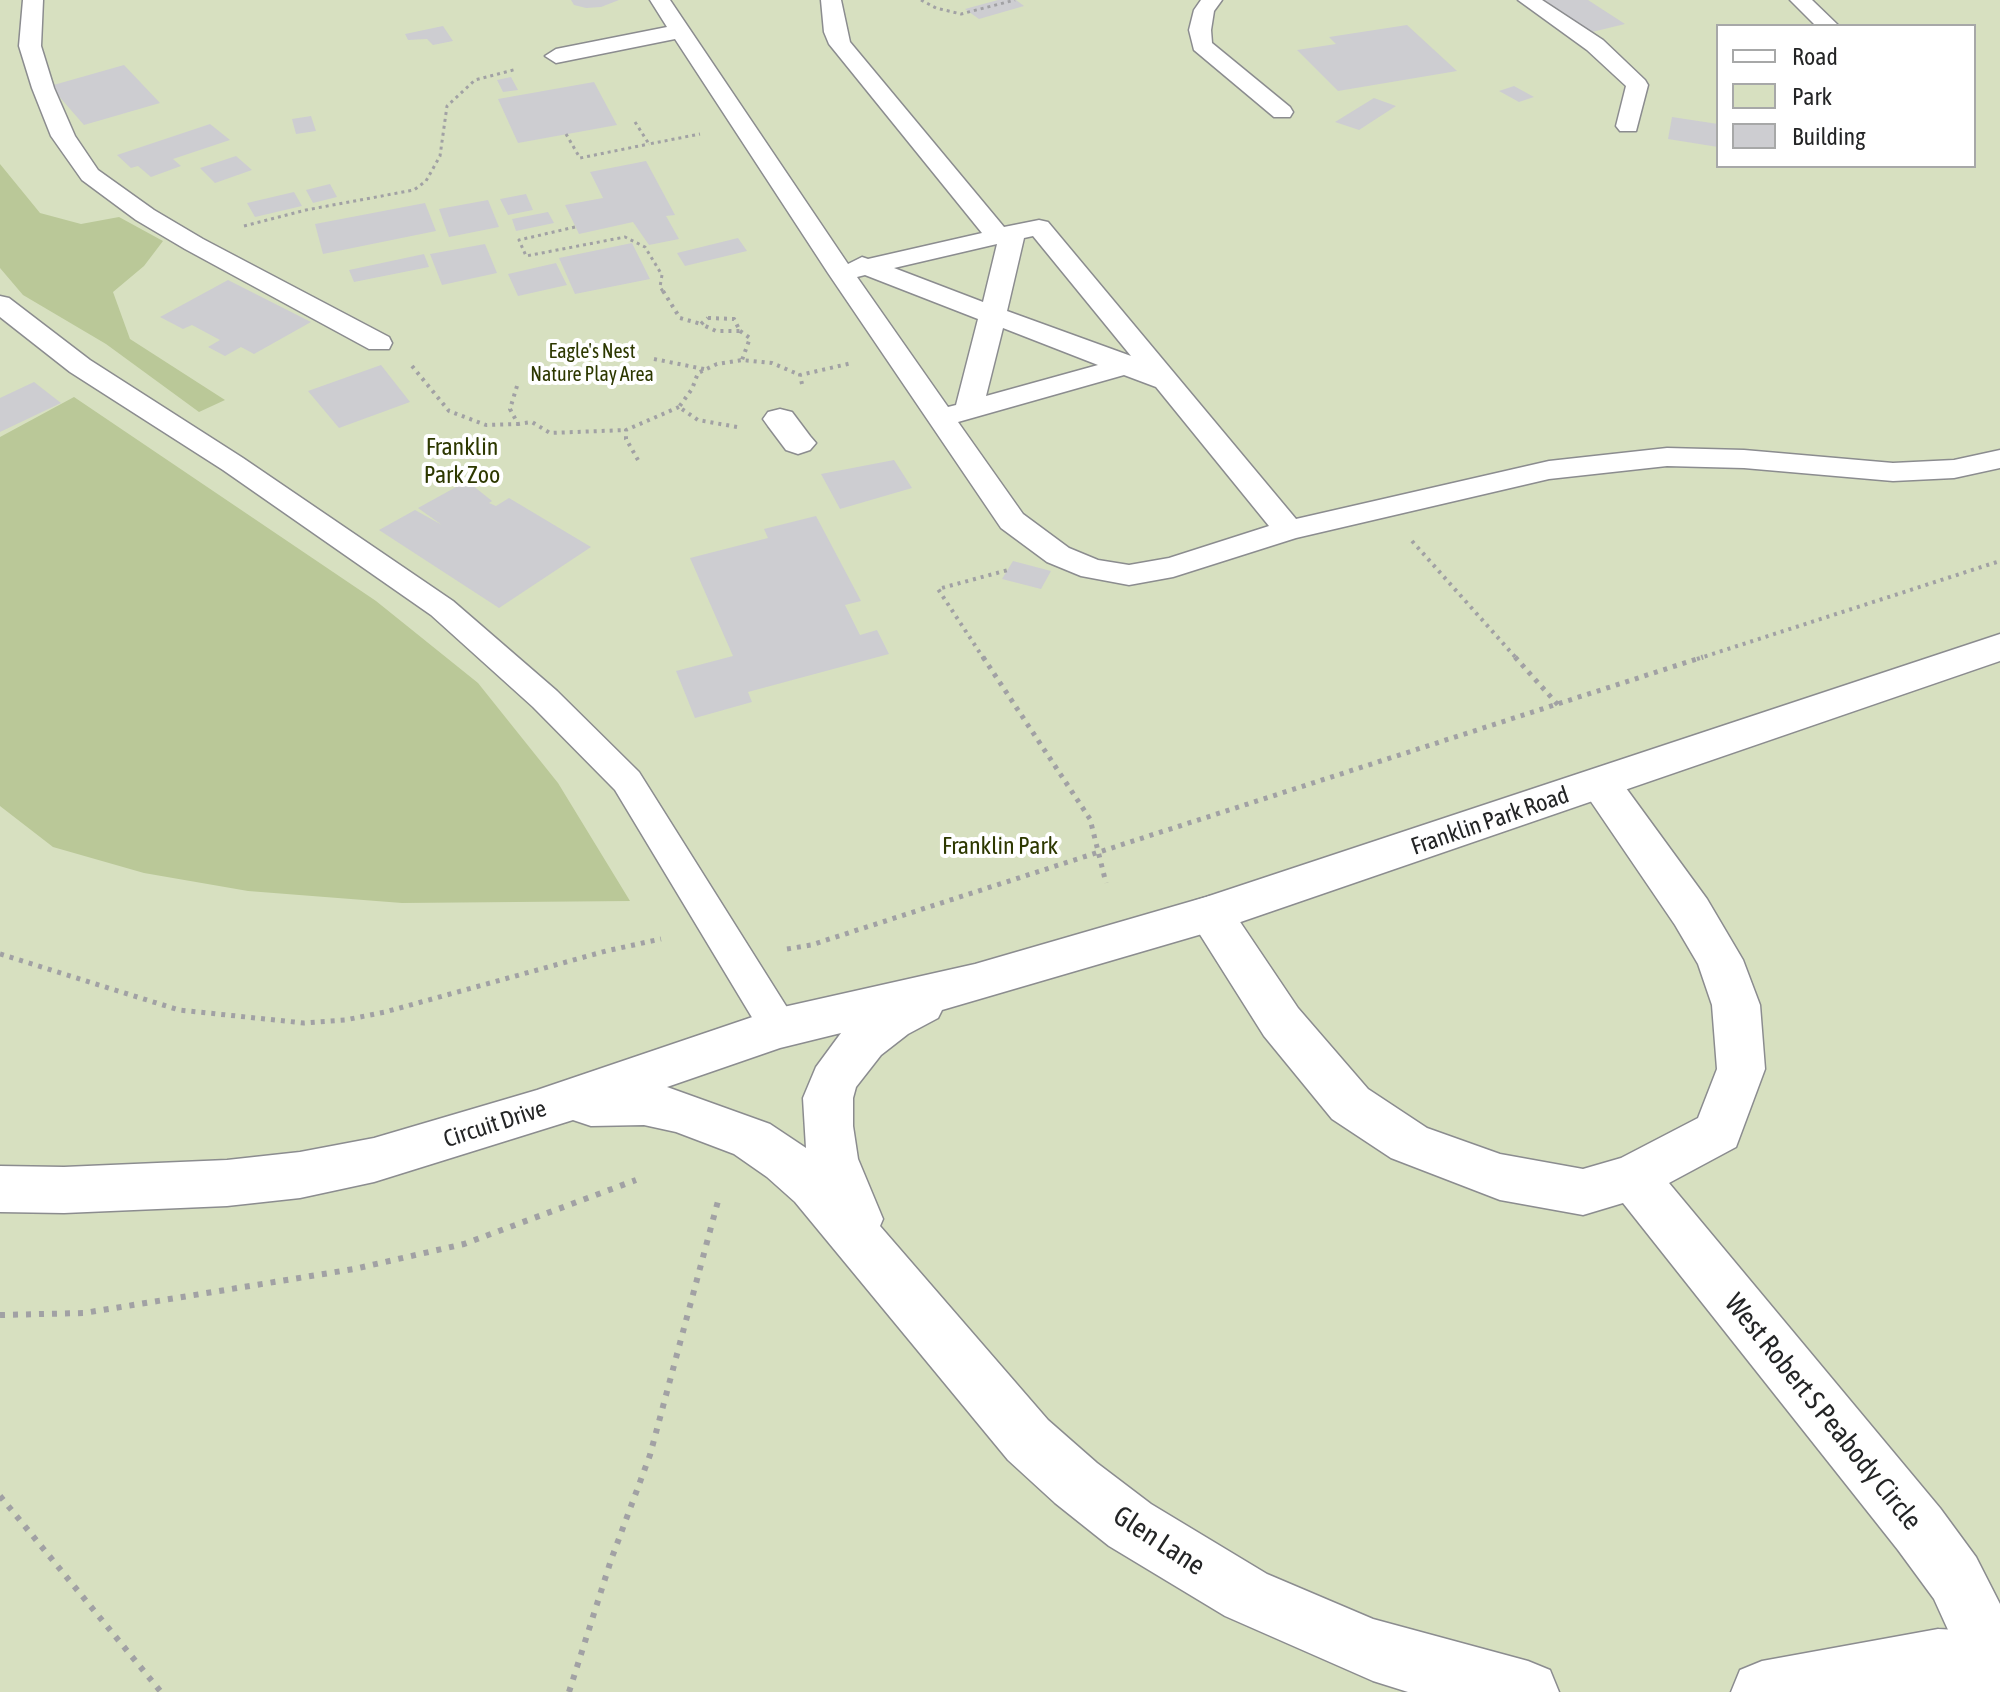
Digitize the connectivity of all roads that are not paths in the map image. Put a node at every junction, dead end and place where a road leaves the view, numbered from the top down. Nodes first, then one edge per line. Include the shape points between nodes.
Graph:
1 (33, 0) edge
2 (691, 0) edge
3 (831, 0) edge
4 (1212, 0) edge
5 (1528, 0) edge
6 (1800, 0) edge
7 (662, 3) edge
8 (1826, 24) edge
9 (681, 31) junction
10 (556, 56) road end
11 (1282, 112) dead end
12 (1628, 126) dead end
13 (1006, 234) junction
14 (845, 264) junction
15 (0, 304) edge
16 (993, 315) junction
17 (379, 343) road end
18 (1136, 362) junction
19 (955, 414) junction
20 (2000, 459) edge
21 (1289, 530) junction
22 (2000, 647) edge
23 (1600, 784) junction
24 (1210, 914) junction
25 (975, 983) junction
26 (779, 1028) junction
27 (537, 1111) junction
28 (1633, 1177) junction
29 (0, 1189) edge
30 (875, 1260) junction
31 (1994, 1662) edge
32 (1528, 1692) edge
33 (1762, 1692) edge

1 - 17 lane via 30,46 63,136 90,175 194,244
2 - 7 lane
3 - 13 lane via 840,44
4 - 11 lane via 1204,10 1202,45
5 - 12 lane via 1595,45 1637,85
6 - 8 lane
7 - 9 lane
9 - 10 lane
9 - 14 lane
13 - 14 lane
13 - 16 lane
13 - 18 lane via 1039,227
14 - 16 lane
14 - 19 lane
15 - 26 lane via 80,366 442,608 545,699 627,781
16 - 18 lane
16 - 19 lane
18 - 19 lane
18 - 21 lane via 1167,382
19 - 21 lane via 1012,521 1058,555 1092,569 1129,575 1173,567
20 - 21 lane via 1954,469 1893,472 1667,457 1549,470
22 - 23 main road, Franklin Park Road
23 - 24 main road, Franklin Park Road
23 - 28 main road via 1720,960 1736,1005 1741,1069 1718,1132
24 - 25 main road, Franklin Park Road
24 - 28 main road via 1281,1022 1350,1104 1409,1143 1500,1177 1583,1192
25 - 26 main road, Circuit Drive
25 - 30 main road, Glen Lane via 891,1020 855,1050 833,1082 828,1098 833,1159
26 - 27 main road, Circuit Drive
27 - 29 main road, Circuit Drive via 374,1160 300,1175 147,1188
27 - 30 main road, Glen Lane via 644,1104 716,1123 785,1161
28 - 31 main road, West Robert S Peabody Circle via 1955,1578
30 - 32 main road, Glen Lane via 1028,1440 1130,1525 1246,1595 1308,1623 1373,1650
31 - 33 main road via 1938,1660

